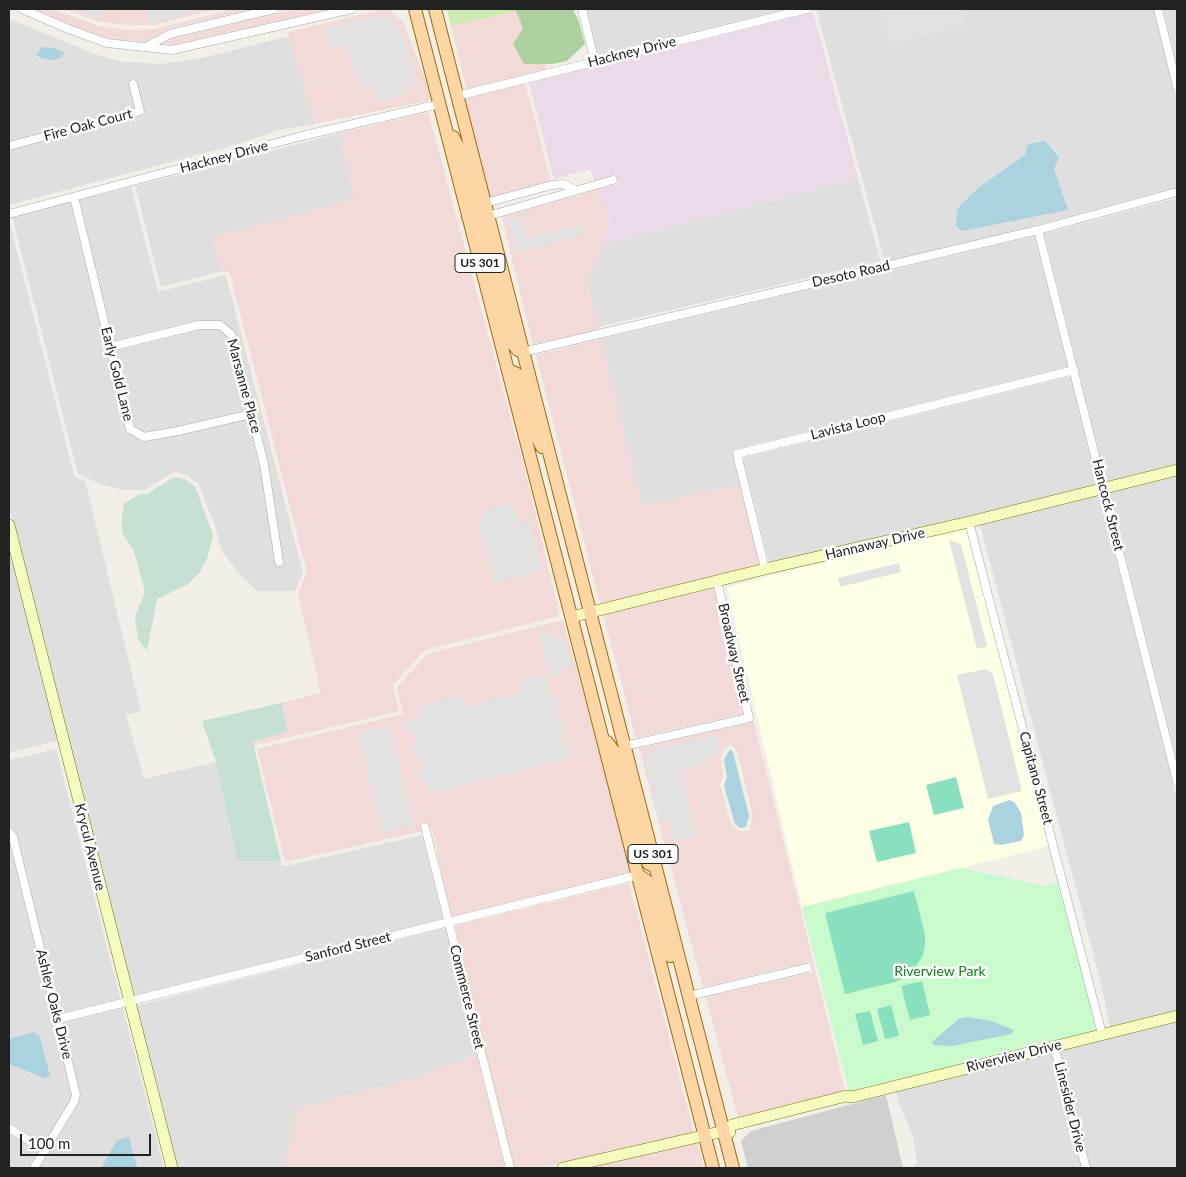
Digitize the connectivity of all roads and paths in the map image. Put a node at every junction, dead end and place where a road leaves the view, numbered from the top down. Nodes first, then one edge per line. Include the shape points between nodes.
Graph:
1 (22, 9) edge
2 (274, 9) edge
3 (352, 9) edge
4 (415, 9) edge
5 (435, 9) edge
6 (582, 9) edge
7 (807, 9) edge
8 (1158, 9) edge
9 (146, 47) junction
10 (595, 62) junction
11 (133, 84) dead end
12 (1177, 86) edge
13 (457, 96) junction
14 (439, 104) junction
15 (444, 122) junction
16 (9, 146) edge
17 (613, 180) dead end
18 (576, 190) junction
19 (1177, 192) edge
20 (74, 197) junction
21 (485, 203) junction
22 (9, 214) edge
23 (488, 216) junction
24 (468, 217) junction
25 (1038, 230) junction
26 (475, 242) junction
27 (507, 287) junction
28 (110, 347) junction
29 (523, 352) junction
30 (508, 370) junction
31 (1074, 370) junction
32 (251, 414) junction
33 (551, 462) junction
34 (1177, 470) edge
35 (1103, 488) junction
36 (969, 522) junction
37 (9, 525) edge
38 (279, 562) dead end
39 (766, 569) junction
40 (717, 582) junction
41 (591, 612) junction
42 (571, 617) junction
43 (602, 733) junction
44 (625, 746) junction
45 (1177, 781) edge
46 (425, 827) dead end
47 (9, 832) edge
48 (656, 866) junction
49 (638, 876) junction
50 (449, 922) junction
51 (807, 968) dead end
52 (685, 982) junction
53 (689, 996) junction
54 (130, 1002) junction
55 (1177, 1016) edge
56 (58, 1019) junction
57 (1102, 1034) junction
58 (1054, 1046) junction
59 (9, 1128) edge
60 (724, 1131) junction
61 (704, 1136) junction
62 (45, 1150) junction
63 (34, 1168) edge
64 (172, 1168) edge
65 (510, 1168) edge
66 (564, 1168) edge
67 (713, 1168) edge
68 (734, 1168) edge
69 (1086, 1168) edge

1 - 9 street via 107,43
2 - 9 street via 170,34
3 - 9 street via 172,50
4 - 14 main road, US 301
5 - 13 main road, US 301
6 - 10 street
7 - 10 street, Hackney Drive
8 - 12 street
10 - 13 street, Hackney Drive
11 - 16 street, Fire Oak Court via 140,112
13 - 21 main road, US 301
14 - 15 main road, US 301
14 - 20 street, Hackney Drive via 302,136
15 - 23 main road via 462,154 475,204
15 - 24 main road, US 301
17 - 18 street
18 - 21 street via 563,184 552,185
18 - 23 street
19 - 25 street, Desoto Road
20 - 22 street, Hackney Drive
20 - 28 street, Early Gold Lane
21 - 23 main road, US 301
23 - 27 main road, US 301
24 - 26 main road, US 301
24 - 27 main road via 479,220 489,259
25 - 29 street, Desoto Road
25 - 31 street, Hancock Street
26 - 29 main road via 494,276 510,342
26 - 30 main road, US 301
27 - 29 main road, US 301
28 - 32 street, Marsanne Place via 199,325 220,325 231,334
28 - 32 street, Early Gold Lane via 130,429 144,437
29 - 33 main road, US 301
30 - 33 main road via 520,379 531,425
30 - 42 main road, US 301
31 - 35 street, Hancock Street
31 - 39 street, Lavista Loop via 737,454
32 - 38 street, Marsanne Place via 264,464
33 - 41 main road, US 301
34 - 35 street, Hannaway Drive
35 - 36 street, Hannaway Drive
35 - 45 street, Hancock Street
36 - 39 street, Hannaway Drive
36 - 57 street, Capitano Street
37 - 54 street, Krycul Avenue
39 - 40 street, Hannaway Drive
40 - 41 street, Hannaway Drive
40 - 44 street, Broadway Street via 749,718
41 - 42 street, Hannaway Drive
41 - 44 main road, US 301
42 - 43 main road, US 301
43 - 48 main road via 618,757 644,856 648,864
43 - 49 main road, US 301
44 - 48 main road, US 301
46 - 50 street, Commerce Street
47 - 56 street, Ashley Oaks Drive via 13,837
48 - 52 main road, US 301
49 - 50 street, Sanford Street
49 - 52 main road via 652,889 671,960
49 - 61 main road, US 301
50 - 54 street, Sanford Street
50 - 65 street, Commerce Street
51 - 53 street
52 - 53 main road, US 301
53 - 60 main road, US 301
54 - 56 street, Sanford Street
54 - 64 street, Krycul Avenue
55 - 57 street, Riverview Drive
56 - 62 street, Ashley Oaks Drive via 76,1094
57 - 58 street, Riverview Drive
58 - 60 street, Riverview Drive via 734,1124
58 - 69 street, Linesider Drive
59 - 62 street
60 - 61 street, Riverview Drive
60 - 68 main road, US 301
61 - 66 street, Riverview Drive
61 - 67 main road, US 301
62 - 63 street, Ashley Oaks Drive

